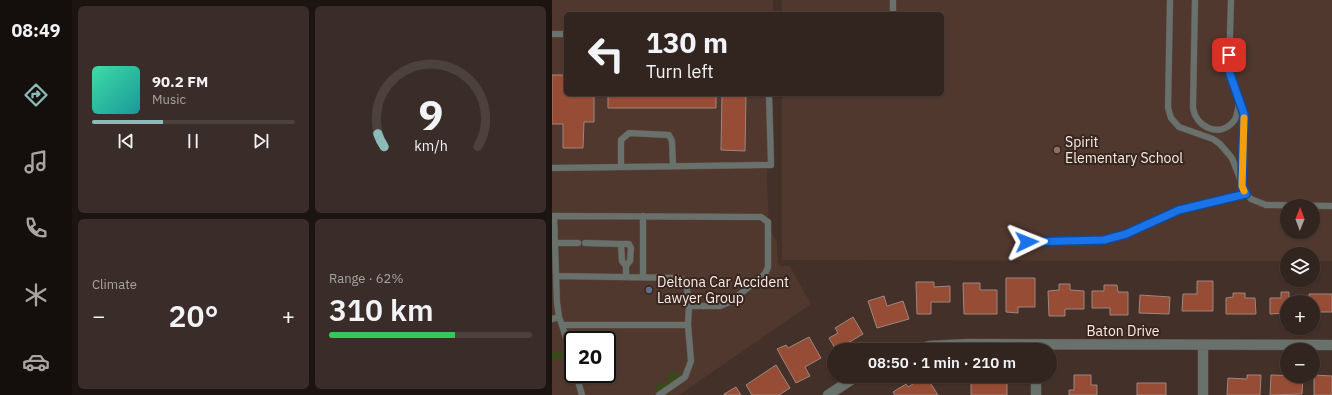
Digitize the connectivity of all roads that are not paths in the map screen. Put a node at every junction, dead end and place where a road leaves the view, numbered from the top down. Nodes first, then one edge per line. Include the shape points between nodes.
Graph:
1 (893, 0) edge
2 (1170, 0) edge
3 (1195, 0) edge
4 (1231, 0) edge
5 (893, 12) edge
6 (552, 34) edge
7 (564, 34) edge
8 (769, 96) edge
9 (1240, 99) junction
10 (1203, 126) junction
11 (1199, 134) junction
12 (673, 166) junction
13 (621, 167) junction
14 (552, 168) edge
15 (1242, 186) junction
16 (1246, 194) junction
17 (1332, 206) edge
18 (553, 216) edge
19 (643, 216) junction
20 (1027, 242) dead end
21 (555, 243) junction
22 (578, 243) dead end
23 (585, 244) dead end
24 (556, 276) junction
25 (626, 277) junction
26 (643, 277) junction
27 (689, 306) junction
28 (559, 317) junction
29 (552, 319) edge
30 (562, 325) junction
31 (688, 325) junction
32 (564, 332) edge
33 (1332, 344) edge
34 (1203, 345) junction
35 (1057, 348) edge
36 (579, 383) edge
37 (846, 383) edge
38 (1036, 383) edge
39 (582, 395) edge
40 (659, 395) edge
41 (828, 395) edge
42 (1036, 395) edge
43 (1203, 395) edge

1 - 5 lane
2 - 11 lane via 1168,108 1171,118 1178,127
3 - 10 lane via 1193,108 1196,119
4 - 9 lane via 1229,69
6 - 7 lane
8 - 12 lane via 771,165
9 - 10 lane via 1236,117 1228,126 1216,129
9 - 15 lane via 1244,114
10 - 11 lane
11 - 15 lane via 1220,144 1232,158
12 - 13 lane
12 - 13 lane via 672,140 669,135 630,133 621,140
13 - 14 lane
15 - 16 lane
16 - 17 lane via 1266,204
16 - 20 lane via 1179,210 1126,234 1104,240
18 - 19 lane
18 - 21 lane
19 - 26 lane
19 - 27 lane via 761,217 768,222 768,267 765,274 725,304
21 - 22 lane
21 - 24 lane
23 - 25 lane via 630,245
24 - 25 lane
24 - 28 lane
25 - 26 lane
26 - 27 lane via 679,278 686,281
27 - 31 lane
28 - 29 lane
28 - 30 lane
30 - 31 lane
30 - 32 lane
31 - 40 lane via 691,361 685,377
33 - 34 street, Baton Drive
34 - 35 street, Baton Drive
34 - 43 street
36 - 39 lane
37 - 41 street
38 - 42 street

